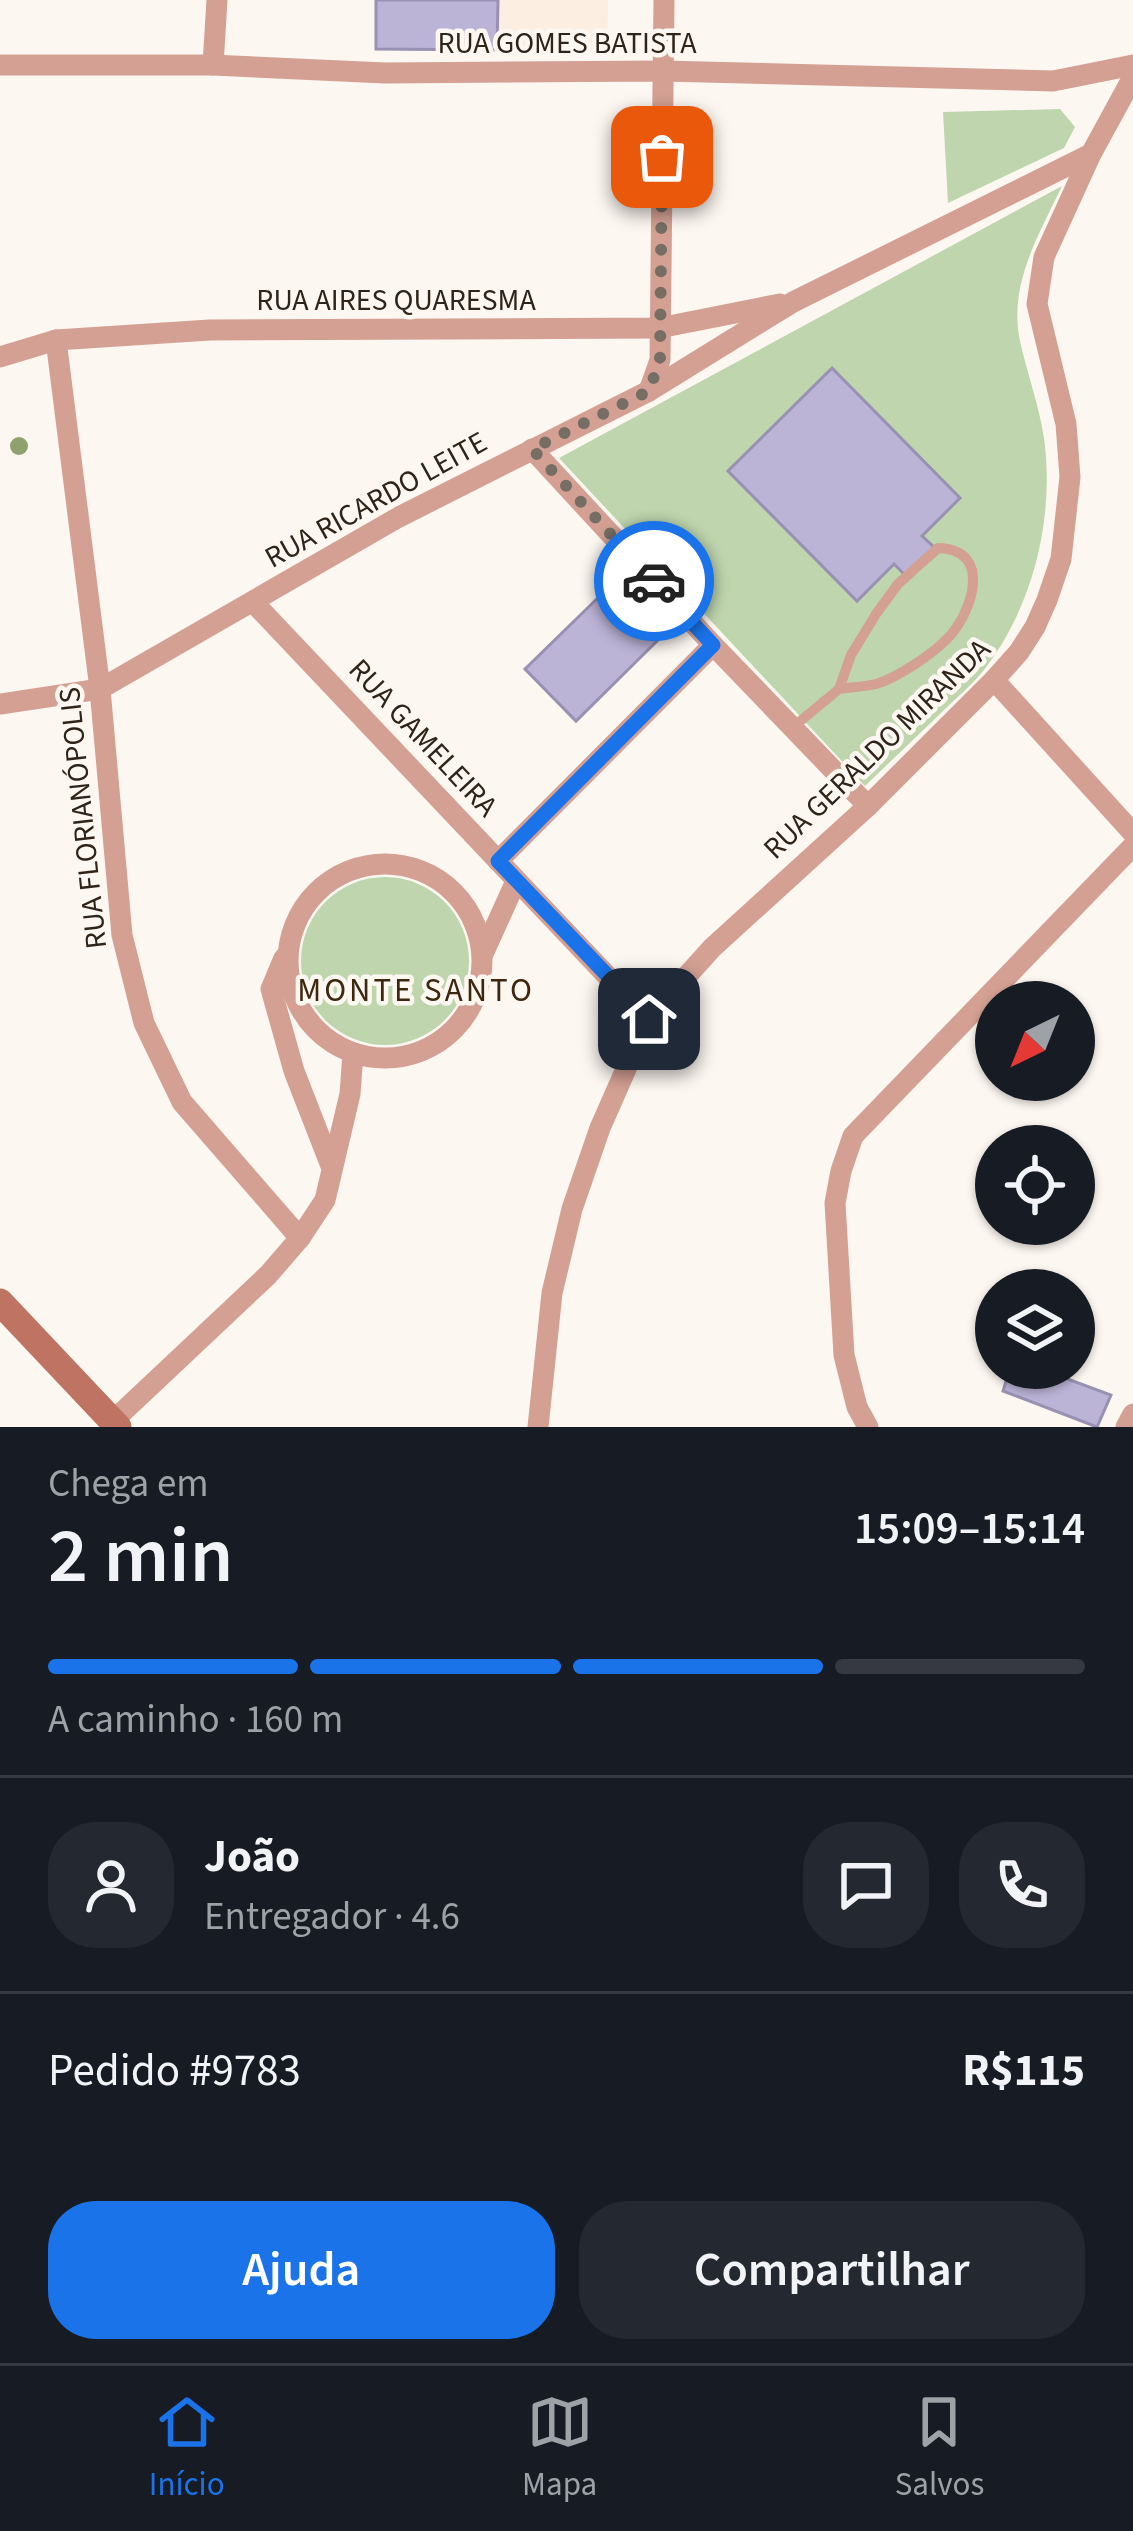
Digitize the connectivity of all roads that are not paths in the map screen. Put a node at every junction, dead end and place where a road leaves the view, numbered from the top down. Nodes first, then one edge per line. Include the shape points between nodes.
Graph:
1 (217, 0) edge
2 (664, 0) edge
3 (1133, 64) edge
4 (0, 65) edge
5 (213, 65) junction
6 (663, 71) junction
7 (1133, 76) edge
8 (1091, 154) junction
9 (793, 302) junction
10 (659, 328) junction
11 (56, 340) junction
12 (0, 357) edge
13 (649, 391) junction
14 (532, 449) junction
15 (254, 603) junction
16 (713, 645) junction
17 (994, 680) junction
18 (100, 689) junction
19 (839, 689) junction
20 (0, 704) edge
21 (792, 728) junction
22 (868, 806) junction
23 (1133, 833) edge
24 (1133, 846) edge
25 (498, 861) junction
26 (516, 881) junction
27 (287, 952) junction
28 (482, 954) junction
29 (649, 1019) junction
30 (353, 1053) junction
31 (331, 1166) junction
32 (301, 1238) junction
33 (0, 1302) edge
34 (1133, 1414) edge
35 (116, 1424) edge
36 (538, 1427) edge
37 (868, 1427) edge
38 (1126, 1427) edge

1 - 5 street
2 - 6 street
3 - 6 street, RUA GOMES BATISTA via 1053,81
4 - 5 street, RUA GOMES BATISTA
5 - 6 street, RUA GOMES BATISTA
6 - 10 street
7 - 8 street, RUA GERALDO MIRANDA
8 - 9 street, RUA RICARDO LEITE
8 - 17 street, RUA GERALDO MIRANDA via 1044,257 1037,304 1066,424 1061,559 1035,627
9 - 10 street, RUA AIRES QUARESMA
9 - 13 street, RUA RICARDO LEITE
10 - 11 street, RUA AIRES QUARESMA via 210,330
10 - 13 street via 660,360
11 - 12 street, RUA AIRES QUARESMA
11 - 18 street, RUA FLORIANÓPOLIS
13 - 14 street, RUA RICARDO LEITE
14 - 15 street, RUA RICARDO LEITE
14 - 16 street
15 - 18 street, RUA RICARDO LEITE
15 - 25 street, RUA GAMELEIRA
16 - 21 street
16 - 25 street
17 - 22 street, RUA GERALDO MIRANDA
17 - 23 street
18 - 20 street, RUA RICARDO LEITE
18 - 32 street, RUA FLORIANÓPOLIS via 122,935 144,1023 182,1102
19 - 19 lane via 880,683 948,638 975,589 960,554 938,548 898,584 851,655
19 - 21 lane
21 - 22 street
22 - 29 street, RUA GERALDO MIRANDA via 712,948
24 - 37 street via 853,1136 835,1203 844,1355
25 - 26 street, RUA GAMELEIRA
26 - 28 street
26 - 29 street, RUA GAMELEIRA
27 - 28 street via 312,894 338,874 401,864 457,895
27 - 30 street via 303,1014 324,1038
27 - 31 street via 271,989
28 - 30 street via 480,986 445,1038 416,1054
29 - 36 street, RUA GERALDO MIRANDA via 572,1209 552,1293
30 - 31 street
31 - 32 street via 325,1200
32 - 35 street
33 - 35 street
34 - 38 street

